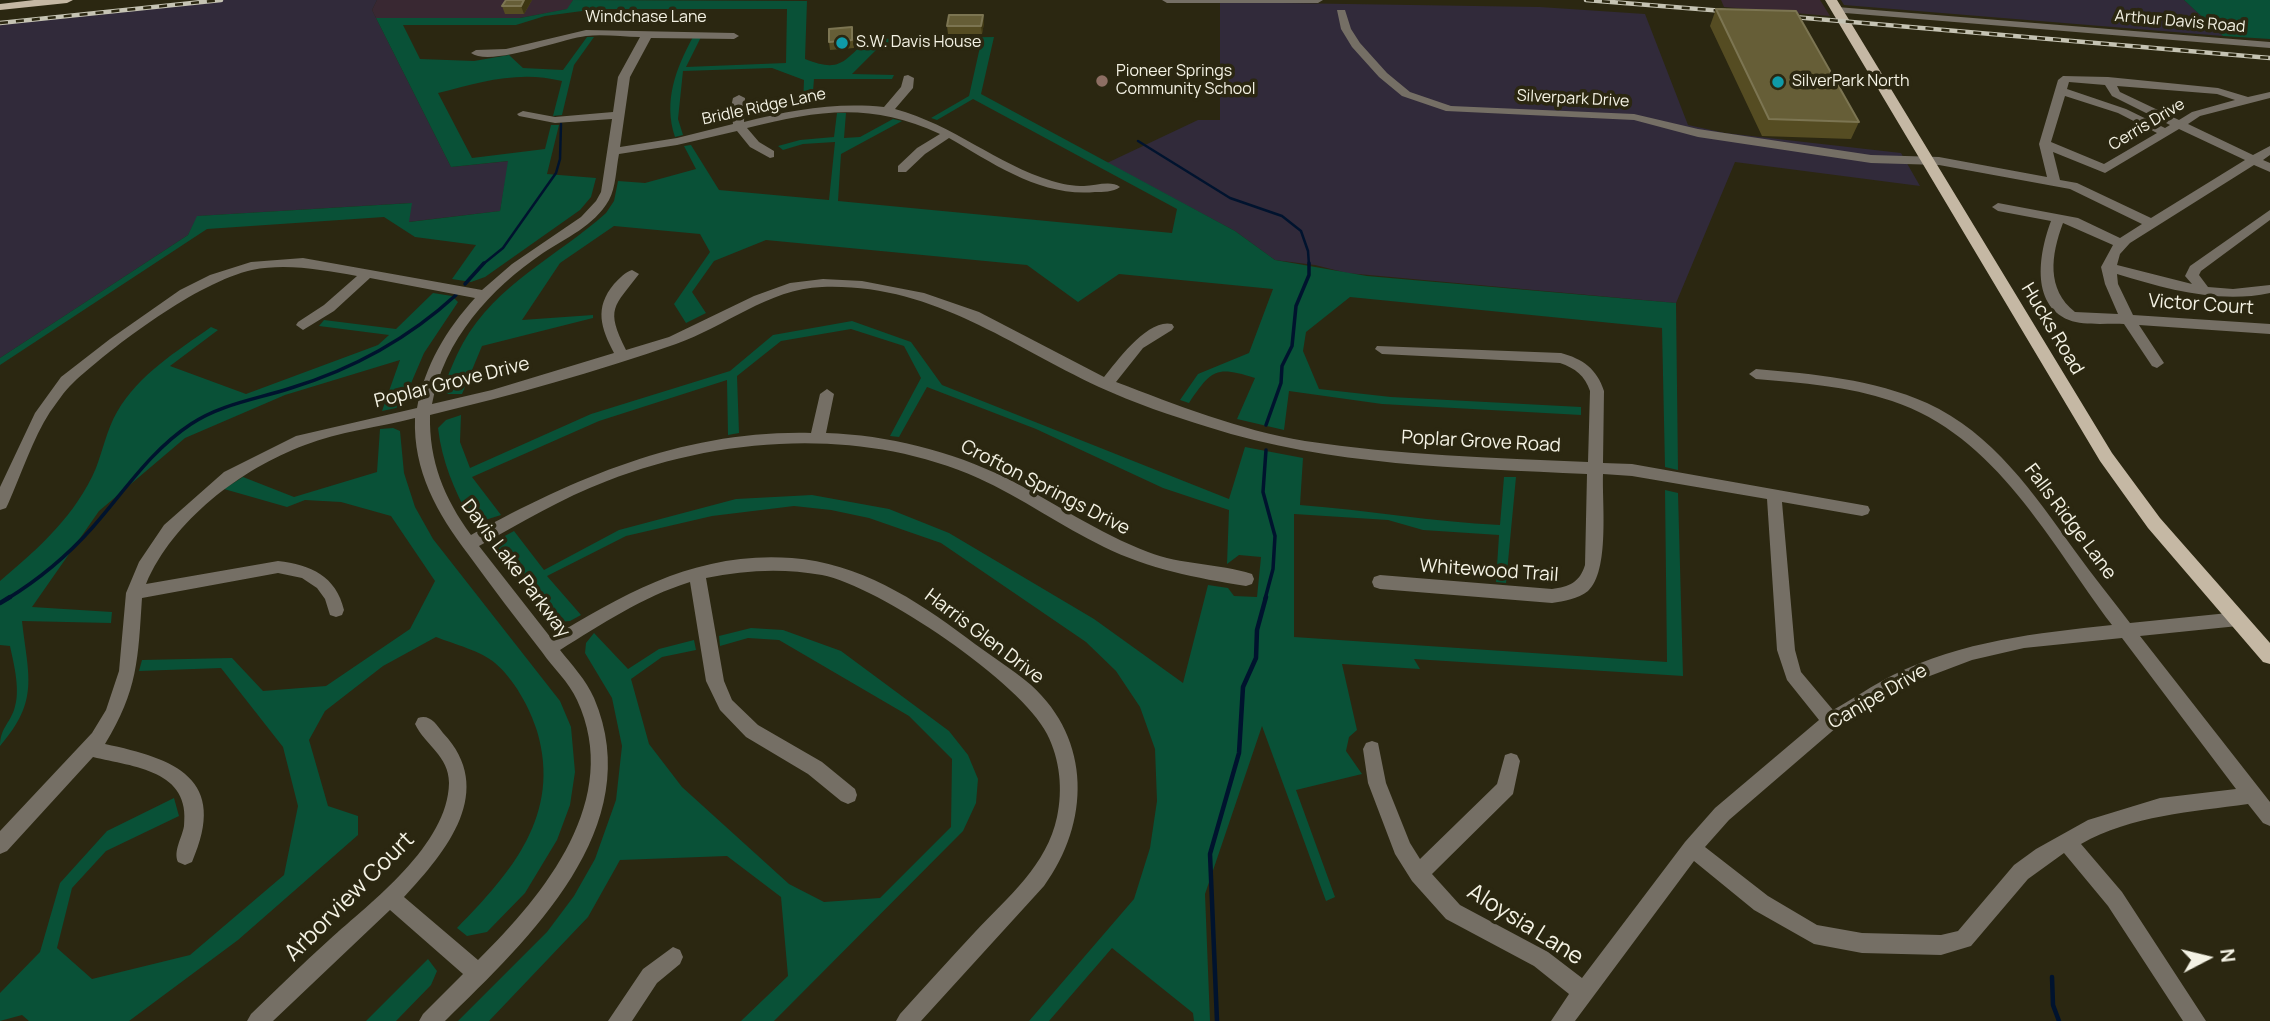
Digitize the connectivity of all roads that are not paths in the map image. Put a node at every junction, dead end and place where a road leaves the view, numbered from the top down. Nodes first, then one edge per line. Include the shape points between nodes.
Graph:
1 (67, 0) edge
2 (1167, 0) edge
3 (1318, 0) edge
4 (1834, 5) edge
5 (0, 7) edge
6 (1341, 12) dead end
7 (648, 33) junction
8 (734, 36) dead end
9 (2270, 45) edge
10 (476, 53) dead end
11 (908, 78) dead end
12 (2108, 80) junction
13 (2061, 90) junction
14 (2270, 94) edge
15 (739, 98) dead end
16 (2245, 100) junction
17 (887, 111) junction
18 (523, 114) dead end
19 (618, 115) junction
20 (2179, 124) junction
21 (741, 127) junction
22 (2167, 133) junction
23 (948, 134) junction
24 (2045, 144) junction
25 (2270, 150) edge
26 (614, 151) junction
27 (770, 154) dead end
28 (2253, 160) junction
29 (1929, 161) junction
30 (2270, 168) edge
31 (902, 169) dead end
32 (2054, 182) junction
33 (1114, 187) dead end
34 (1998, 207) dead end
35 (2270, 214) edge
36 (2059, 217) junction
37 (2153, 224) junction
38 (2120, 243) junction
39 (2108, 267) junction
40 (632, 274) dead end
41 (365, 276) junction
42 (2203, 289) junction
43 (2270, 289) edge
44 (485, 295) junction
45 (2129, 319) junction
46 (303, 325) dead end
47 (1167, 327) dead end
48 (2270, 329) edge
49 (1382, 349) dead end
50 (622, 356) junction
51 (2157, 363) dead end
52 (1756, 374) dead end
53 (1105, 384) junction
54 (827, 394) dead end
55 (423, 412) junction
56 (818, 438) junction
57 (1594, 466) junction
58 (1774, 495) junction
59 (0, 504) edge
60 (1862, 510) dead end
61 (469, 544) junction
62 (697, 574) junction
63 (1246, 579) dead end
64 (1380, 582) dead end
65 (134, 593) junction
66 (336, 610) dead end
67 (2238, 619) junction
68 (2126, 629) junction
69 (548, 648) junction
70 (2270, 656) edge
71 (1830, 722) junction
72 (424, 724) dead end
73 (91, 749) junction
74 (1372, 749) dead end
75 (1511, 761) dead end
76 (848, 795) dead end
77 (2253, 795) junction
78 (2270, 817) edge
79 (2066, 841) junction
80 (0, 845) edge
81 (1692, 848) junction
82 (186, 856) dead end
83 (1419, 874) junction
84 (390, 897) junction
85 (673, 957) dead end
86 (478, 974) junction
87 (1583, 992) junction
88 (258, 1021) edge
89 (430, 1021) edge
90 (619, 1021) edge
91 (907, 1021) edge
92 (1562, 1021) edge
93 (2195, 1021) edge

1 - 5 main road
2 - 3 street
4 - 9 street, Arthur Davis Road
4 - 29 main road, Hucks Road
6 - 29 street, Silverpark Drive via 1356,45 1383,75 1406,94 1450,109 1634,117 1698,133 1871,159
7 - 8 street, Windchase Lane
7 - 10 street, Windchase Lane via 573,35 506,52
7 - 19 street, Davis Lake Parkway via 624,77
11 - 17 street via 907,88
12 - 13 street via 2067,78
12 - 16 street via 2218,91
12 - 20 street via 2116,94
13 - 22 street
13 - 24 street
14 - 16 street, Cerris Drive
15 - 21 street
16 - 20 street, Cerris Drive via 2197,113
17 - 21 street, Bridle Ridge Lane via 827,108
17 - 23 street, Bridle Ridge Lane via 914,117
18 - 19 street via 555,120
19 - 26 street, Davis Lake Parkway
20 - 22 street, Cerris Drive
20 - 28 street
21 - 26 street, Bridle Ridge Lane
21 - 27 street via 754,146
22 - 24 street, Cerris Drive via 2105,169
23 - 31 street via 921,150
23 - 33 street, Bridle Ridge Lane via 1044,185 1083,190
24 - 32 street
25 - 28 street
26 - 44 street, Davis Lake Parkway via 607,192 598,210 534,253
28 - 30 street
28 - 37 street
29 - 32 street, Silverpark Drive
29 - 67 main road, Hucks Road via 2106,457 2154,523
32 - 37 street, Silverpark Drive via 2085,190
34 - 36 street
35 - 42 street via 2195,269 2192,276
36 - 38 street
36 - 45 street, Victor Court via 2046,256 2046,276 2066,313
37 - 38 street
38 - 39 street
39 - 42 street
39 - 45 street via 2113,289
40 - 50 street via 612,295 606,312
41 - 44 street
41 - 46 street
41 - 59 street via 314,263 274,263 228,273 185,293 66,381 42,413
42 - 43 street via 2249,293
44 - 55 street, Davis Lake Parkway via 440,359
45 - 48 street, Victor Court
45 - 51 street
47 - 53 street via 1138,345
49 - 57 street, Whitewood Trail via 1574,362 1590,374 1597,391
50 - 53 street, Poplar Grove Drive via 700,329 776,292 839,283 903,291 962,310
50 - 55 street, Poplar Grove Drive via 493,396
52 - 68 street, Falls Ridge Lane via 1877,390 1918,405 1963,430 1996,460
53 - 57 street, Poplar Grove Road via 1211,423 1303,446 1450,462
54 - 56 street
55 - 61 street, Davis Lake Parkway via 422,449 434,494
55 - 65 street, Poplar Grove Drive via 301,440 229,476 170,529
56 - 61 street, Crofton Springs Drive via 724,444 637,465 557,496
56 - 63 street, Crofton Springs Drive via 888,445 945,459 1003,484 1128,552 1170,566
57 - 58 street, Poplar Grove Road
57 - 64 street, Whitewood Trail via 1592,565 1588,582 1576,592 1552,596
58 - 60 street, Poplar Grove Road
58 - 71 street via 1786,650 1793,675
61 - 69 street, Davis Lake Parkway
62 - 69 street, Harris Glen Drive via 642,593
62 - 76 street via 715,681 726,705 752,731 815,768
62 - 91 street, Harris Glen Drive via 787,564 863,581 910,607 1025,691 1062,740 1070,799 1049,862
65 - 66 street via 278,567 316,578 334,599
65 - 73 street, Poplar Grove Drive via 128,671 114,713
67 - 68 street, Canipe Drive
67 - 70 main road, Hucks Road
68 - 71 street, Canipe Drive via 2024,641 1971,653 1900,680
68 - 77 street, Falls Ridge Lane
69 - 86 street, Davis Lake Parkway via 579,688 594,723 599,765 596,791 581,842 556,886 523,930
71 - 81 street, Canipe Drive via 1722,814
72 - 84 street, Arborview Court via 442,738 455,758 457,800 440,841
73 - 80 street, Poplar Grove Drive
73 - 82 street via 159,768 187,783 194,794 197,818
74 - 83 street, Aloysia Lane via 1377,783 1402,848
75 - 83 street via 1506,788
77 - 78 street, Falls Ridge Lane
77 - 79 street via 2115,818
79 - 81 street via 2021,872 1964,939 1941,946 1827,939 1814,934 1761,903
79 - 93 street via 2115,899
81 - 87 street, Canipe Drive
83 - 87 street, Aloysia Lane via 1453,912 1541,959
84 - 86 street
84 - 88 street, Arborview Court
85 - 90 street via 650,976
86 - 89 street, Davis Lake Parkway
87 - 92 street, Canipe Drive

